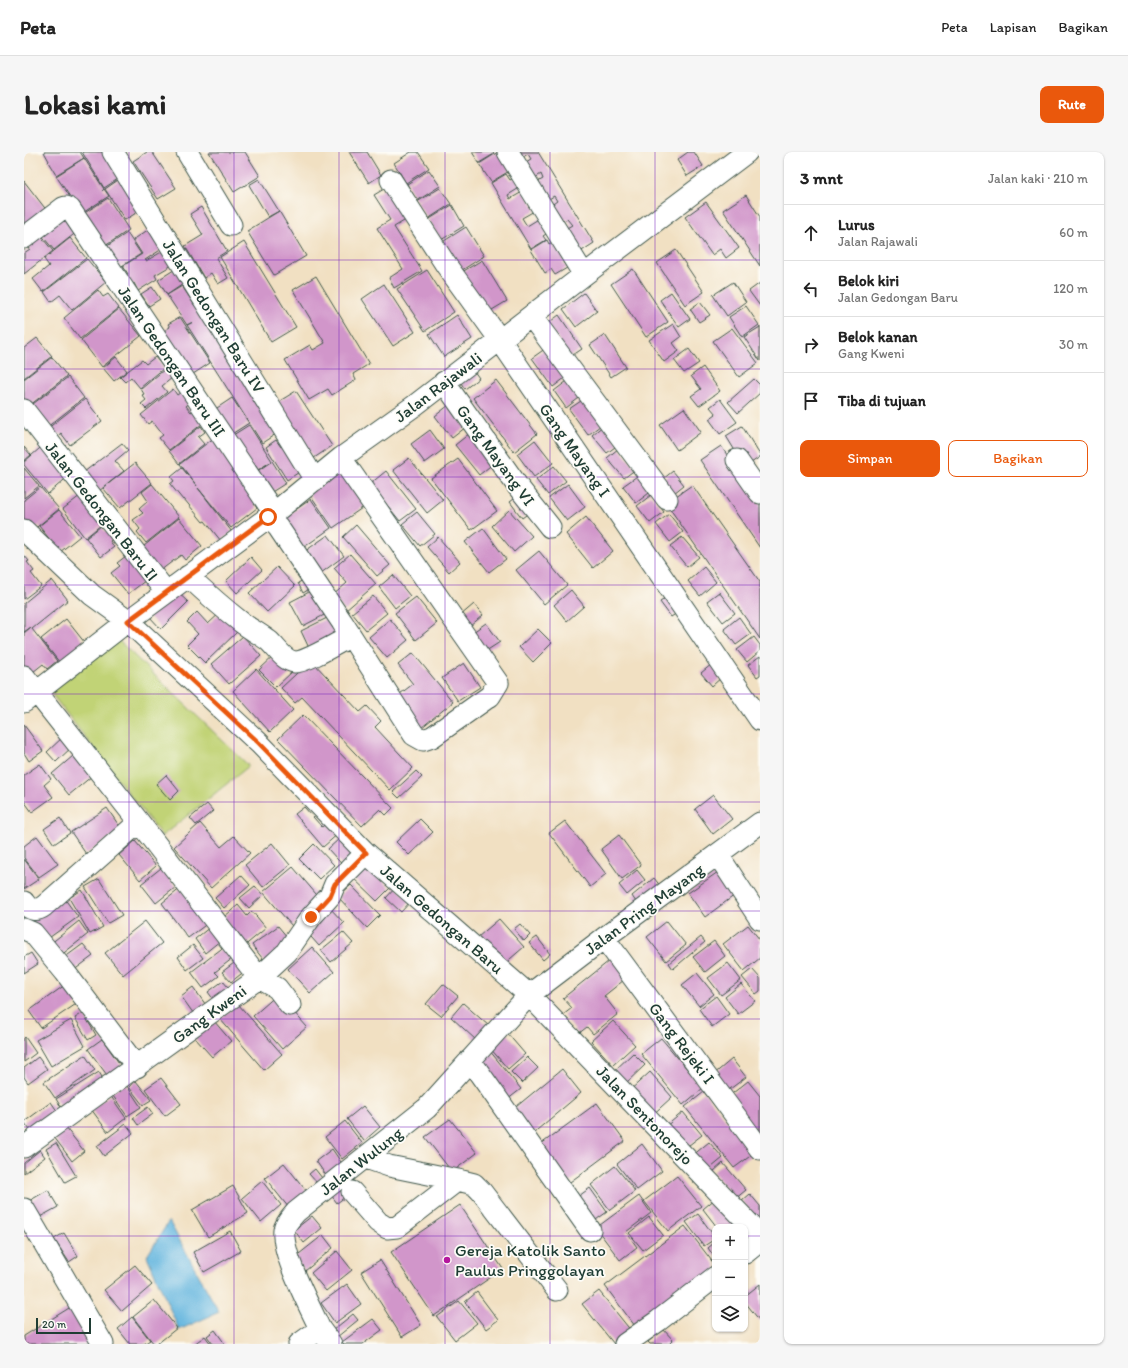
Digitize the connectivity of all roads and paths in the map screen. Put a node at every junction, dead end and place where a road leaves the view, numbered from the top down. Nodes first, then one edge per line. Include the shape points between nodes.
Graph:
1 (113, 152) edge
2 (187, 152) edge
3 (508, 152) edge
4 (747, 152) edge
5 (391, 180) dead end
6 (232, 225) dead end
7 (24, 238) edge
8 (584, 275) junction
9 (531, 316) junction
10 (500, 340) junction
11 (444, 382) junction
12 (24, 410) edge
13 (341, 458) junction
14 (737, 460) dead end
15 (315, 480) junction
16 (760, 493) edge
17 (667, 499) dead end
18 (271, 515) junction
19 (550, 527) dead end
20 (24, 530) edge
21 (188, 576) junction
22 (166, 592) junction
23 (128, 621) junction
24 (351, 636) junction
25 (24, 676) edge
26 (31, 697) edge
27 (760, 720) edge
28 (139, 822) junction
29 (760, 823) edge
30 (366, 853) junction
31 (718, 855) junction
32 (24, 902) edge
33 (760, 919) edge
34 (24, 929) edge
35 (604, 938) junction
36 (259, 978) junction
37 (529, 995) junction
38 (290, 1005) dead end
39 (470, 1060) junction
40 (137, 1067) junction
41 (24, 1147) edge
42 (760, 1148) edge
43 (366, 1158) junction
44 (458, 1180) junction
45 (345, 1183) junction
46 (24, 1209) edge
47 (590, 1230) dead end
48 (760, 1234) edge
49 (760, 1241) edge
50 (748, 1251) edge
51 (712, 1279) edge
52 (557, 1290) dead end
53 (326, 1336) edge
54 (103, 1344) edge
55 (299, 1344) edge
56 (625, 1344) edge

1 - 15 street, Jalan Gedongan Baru IV
2 - 6 street
3 - 8 street
4 - 8 street, Jalan Rajawali
5 - 10 street, Gang Mayang I via 446,265
7 - 18 street, Jalan Gedongan Baru III via 64,208 70,209
8 - 9 street, Jalan Rajawali
9 - 10 street, Jalan Rajawali
9 - 17 street
10 - 11 street, Jalan Rajawali
10 - 27 street, Gang Mayang I
11 - 13 street, Jalan Rajawali
11 - 19 street, Gang Mayang VI via 519,488
12 - 22 street, Jalan Gedongan Baru II
13 - 15 street, Jalan Rajawali
13 - 24 street, Jalan Gedongan Baru III via 498,683 490,696 432,737 423,740 414,735
14 - 16 street
15 - 18 street, Jalan Rajawali
18 - 21 street, Jalan Rajawali
18 - 24 street, Jalan Gedongan Baru III
20 - 23 street, Jalan Gedongan Baru via 92,595
21 - 22 street, Jalan Rajawali
21 - 24 street via 225,610 268,640 292,662 298,662
22 - 23 street, Jalan Rajawali
23 - 26 street, Jalan Rajawali
23 - 30 street, Jalan Gedongan Baru via 259,743
25 - 26 street
26 - 28 street
28 - 32 street via 44,906 32,910
28 - 36 street
29 - 31 street, Jalan Pring Mayang
30 - 36 street, Gang Kweni via 335,884 330,896 311,917 287,952
30 - 37 street, Jalan Gedongan Baru
31 - 33 street
31 - 35 street, Jalan Pring Mayang
34 - 40 street via 33,933 65,972
35 - 37 street, Jalan Pring Mayang
35 - 42 street, Gang Rejeki I
36 - 38 street via 277,988
36 - 40 street, Gang Kweni
37 - 39 street, Jalan Wulung
37 - 48 street, Jalan Sentonorejo
39 - 43 street, Jalan Wulung via 427,1108
39 - 47 street
40 - 41 street, Gang Kweni
43 - 44 street via 388,1166
43 - 45 street, Jalan Wulung
44 - 45 street via 397,1226 387,1228 378,1222
44 - 52 street via 474,1184
45 - 53 street, Jalan Wulung via 296,1212 284,1229 287,1253 302,1293
46 - 54 street
49 - 50 street
51 - 56 street
53 - 55 street, Jalan Wulung

